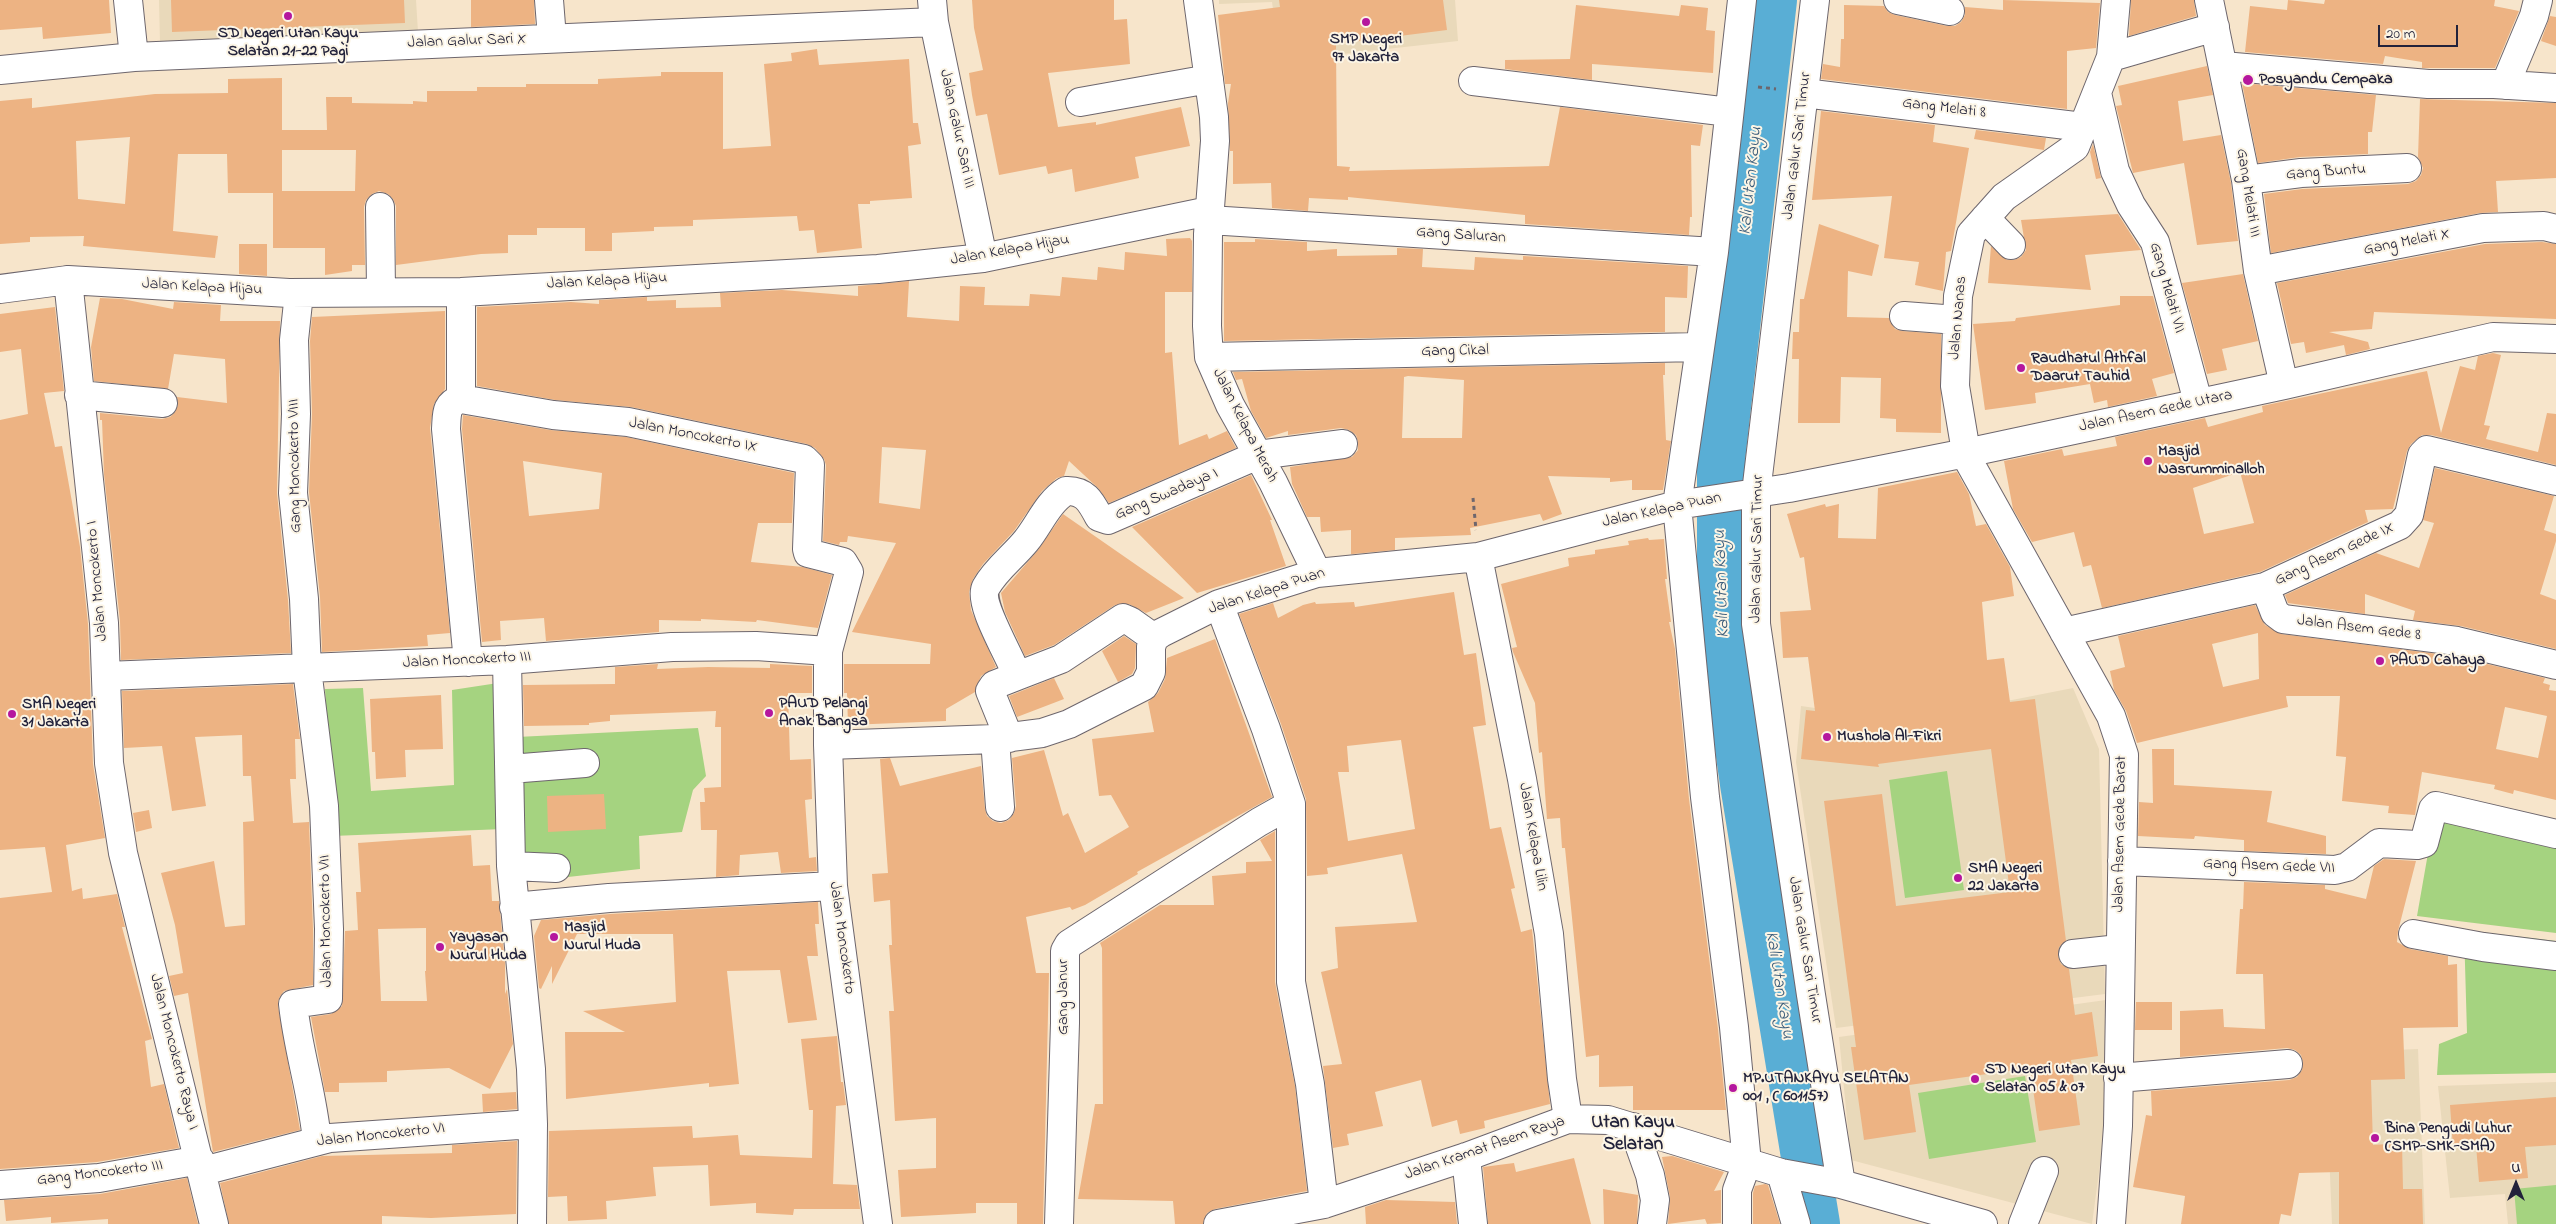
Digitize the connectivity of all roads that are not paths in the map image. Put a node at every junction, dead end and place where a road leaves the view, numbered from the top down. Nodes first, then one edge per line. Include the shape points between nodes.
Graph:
1 (128, 0) edge
2 (549, 0) edge
3 (1198, 0) edge
4 (1742, 0) edge
5 (1815, 0) edge
6 (1898, 0) edge
7 (2116, 0) edge
8 (2209, 0) edge
9 (2538, 0) edge
10 (933, 11) edge
11 (1950, 11) dead end
12 (2215, 27) junction
13 (552, 38) junction
14 (134, 56) junction
15 (2111, 57) junction
16 (2224, 66) junction
17 (0, 70) edge
18 (1209, 79) junction
19 (1474, 81) dead end
20 (2505, 85) junction
21 (2556, 88) edge
22 (1804, 93) junction
23 (2097, 93) junction
24 (1080, 102) dead end
25 (1729, 112) junction
26 (2083, 127) junction
27 (2407, 168) dead end
28 (2246, 180) junction
29 (380, 207) dead end
30 (1985, 218) junction
31 (1209, 219) junction
32 (2556, 229) edge
33 (2011, 245) dead end
34 (1714, 252) junction
35 (978, 259) junction
36 (2258, 271) junction
37 (68, 280) junction
38 (0, 289) edge
39 (381, 291) junction
40 (299, 292) junction
41 (461, 292) junction
42 (1904, 316) dead end
43 (1957, 320) junction
44 (2556, 339) edge
45 (1700, 347) junction
46 (1209, 357) junction
47 (2284, 385) junction
48 (79, 395) junction
49 (461, 399) junction
50 (2198, 402) junction
51 (163, 403) dead end
52 (1343, 444) dead end
53 (1966, 453) junction
54 (1258, 455) junction
55 (2556, 481) edge
56 (1749, 494) junction
57 (1680, 505) junction
58 (1478, 557) junction
59 (1318, 573) junction
60 (2265, 587) junction
61 (1219, 604) junction
62 (2064, 632) junction
63 (1154, 638) junction
64 (828, 651) junction
65 (508, 660) junction
66 (468, 662) junction
67 (2556, 664) edge
68 (307, 669) junction
69 (106, 676) junction
70 (1017, 676) junction
71 (1002, 739) junction
72 (828, 745) junction
73 (586, 763) dead end
74 (510, 768) junction
75 (1292, 804) junction
76 (1000, 807) dead end
77 (2556, 834) edge
78 (2122, 861) junction
79 (511, 866) junction
80 (556, 868) dead end
81 (130, 881) joint
82 (833, 886) junction
83 (514, 907) junction
84 (2412, 934) dead end
85 (2120, 949) junction
86 (2073, 954) dead end
87 (2556, 956) edge
88 (2288, 1064) dead end
89 (2118, 1078) junction
90 (1568, 1119) junction
91 (534, 1124) junction
92 (1632, 1127) junction
93 (317, 1142) junction
94 (1466, 1157) junction
95 (1747, 1163) junction
96 (201, 1166) junction
97 (2044, 1171) dead end
98 (1785, 1174) junction
99 (1833, 1183) junction
100 (0, 1186) edge
101 (1324, 1204) junction
102 (214, 1224) edge
103 (532, 1224) edge
104 (878, 1224) edge
105 (1059, 1224) edge
106 (1218, 1224) edge
107 (1473, 1224) edge
108 (1652, 1224) edge
109 (1737, 1224) edge
110 (1796, 1224) edge
111 (1983, 1224) edge
112 (2023, 1224) edge
113 (2111, 1224) edge

1 - 14 street
2 - 13 street
3 - 18 street, Jalan Kelapa Merah
4 - 25 street
5 - 22 street, Jalan Galur Sari Timur
6 - 11 street
7 - 15 street, Jalan Nanas
8 - 12 street, Gang Melati III
9 - 20 street
10 - 13 street, Jalan Galur Sari X
10 - 35 street, Jalan Galur Sari III
12 - 15 street
12 - 16 street, Gang Melati III
13 - 14 street, Jalan Galur Sari X
14 - 17 street, Jalan Galur Sari X
15 - 23 street, Jalan Nanas
16 - 20 street via 2428,84
16 - 28 street, Gang Melati III
18 - 24 street
18 - 31 street, Jalan Kelapa Merah via 1215,141
19 - 25 street
20 - 21 street
22 - 26 street, Gang Melati 8
22 - 56 street, Jalan Galur Sari Timur
23 - 26 street, Jalan Nanas
23 - 50 street, Gang Melati VII via 2115,171 2131,205 2155,242
25 - 34 street
26 - 30 street, Jalan Nanas via 2075,147 2004,196
27 - 28 street, Gang Buntu via 2302,173
28 - 36 street, Gang Melati III
29 - 39 street
30 - 33 street
30 - 43 street, Jalan Nanas via 1970,234 1958,296
31 - 34 street, Gang Saluran
31 - 35 street, Jalan Kelapa Hijau
31 - 46 street, Jalan Kelapa Merah
32 - 36 street, Gang Melati X via 2544,226 2483,228
34 - 45 street
35 - 41 street, Jalan Kelapa Hijau
36 - 47 street, Gang Melati III
37 - 38 street, Jalan Kelapa Hijau
37 - 40 street, Jalan Kelapa Hijau
37 - 48 street, Jalan Moncokerto I
39 - 40 street, Jalan Kelapa Hijau
39 - 41 street, Jalan Kelapa Hijau
40 - 68 street, Gang Moncokerto VIII via 294,340 293,493 304,598
41 - 49 street
42 - 43 street
43 - 53 street, Jalan Nanas via 1955,386
44 - 47 street, Jalan Asem Gede Utara via 2493,337
45 - 46 street, Gang Cikal
45 - 57 street
46 - 54 street, Jalan Kelapa Merah via 1230,405
47 - 50 street, Jalan Asem Gede Utara
48 - 51 street
48 - 69 street, Jalan Moncokerto I via 104,623
49 - 64 street, Jalan Moncokerto IX via 553,415 628,422 807,461 810,465 808,553 843,562 849,572
49 - 66 street via 448,407 446,430
50 - 53 street, Jalan Asem Gede Utara
52 - 54 street, Gang Swadaya I
53 - 56 street, Jalan Asem Gede Utara
53 - 62 street, Jalan Asem Gede Barat
54 - 59 street, Jalan Kelapa Merah
54 - 70 street, Gang Swadaya I via 1108,520 1099,517 1085,496 1074,490 1056,497 1038,526 1000,566 984,589 985,605
55 - 60 street, Gang Asem Gede IX via 2427,450 2422,455 2409,515 2400,525
56 - 57 street, Jalan Kelapa Puan
56 - 99 street, Jalan Galur Sari Timur via 1756,624 1808,976
57 - 58 street, Jalan Kelapa Puan
57 - 95 street via 1703,778 1734,1027
58 - 59 street, Jalan Kelapa Puan
58 - 90 street, Jalan Kelapa Lilin via 1549,934
59 - 61 street, Jalan Kelapa Puan
60 - 62 street
60 - 67 street, Jalan Asem Gede 8 via 2275,613 2282,619 2458,641
61 - 63 street, Jalan Kelapa Puan
61 - 75 street
62 - 78 street, Jalan Asem Gede Barat via 2111,716 2122,747
63 - 70 street via 1123,618 1061,659
63 - 71 street via 1151,672 1144,686 1069,724 1042,733
64 - 65 street, Jalan Moncokerto III via 756,646 672,647
64 - 72 street, Jalan Moncokerto
65 - 66 street, Jalan Moncokerto III
65 - 74 street
66 - 68 street, Jalan Moncokerto III
68 - 69 street, Jalan Moncokerto III
68 - 93 street, Jalan Moncokerto VII via 324,806 328,999 293,1004 297,1041 314,1107
69 - 81 street, Jalan Moncokerto I via 109,763
70 - 71 street via 994,685 990,691
71 - 72 street
71 - 76 street
72 - 82 street, Jalan Moncokerto
73 - 74 street
74 - 79 street
75 - 101 street via 1292,982 1310,1084
75 - 105 street, Gang Janur via 1077,939 1064,951
77 - 78 street, Gang Asem Gede VII via 2436,806 2424,842 2416,845 2379,843 2341,870
78 - 85 street, Jalan Asem Gede Barat
79 - 80 street
79 - 83 street
81 - 96 street, Jalan Moncokerto Raya I
82 - 83 street via 609,898
82 - 104 street, Jalan Moncokerto
83 - 91 street
84 - 87 street
85 - 86 street
85 - 89 street, Jalan Asem Gede Barat
88 - 89 street
89 - 113 street, Jalan Asem Gede Barat
90 - 92 street, Jalan Kramat Asem Raya via 1608,1120
90 - 94 street, Jalan Kramat Asem Raya
91 - 93 street, Jalan Moncokerto VI via 374,1134
91 - 103 street
92 - 95 street, Jalan Kramat Asem Raya
92 - 108 street via 1656,1200
93 - 96 street, Jalan Moncokerto VI
94 - 101 street, Jalan Kramat Asem Raya
94 - 107 street
95 - 98 street, Jalan Kramat Asem Raya
95 - 109 street via 1737,1190
96 - 100 street, Gang Moncokerto III
96 - 102 street, Jalan Moncokerto Raya I
97 - 112 street
98 - 99 street, Jalan Kramat Asem Raya
98 - 110 street
99 - 111 street, Jalan Kramat Asem Raya
101 - 106 street, Jalan Kramat Asem Raya

